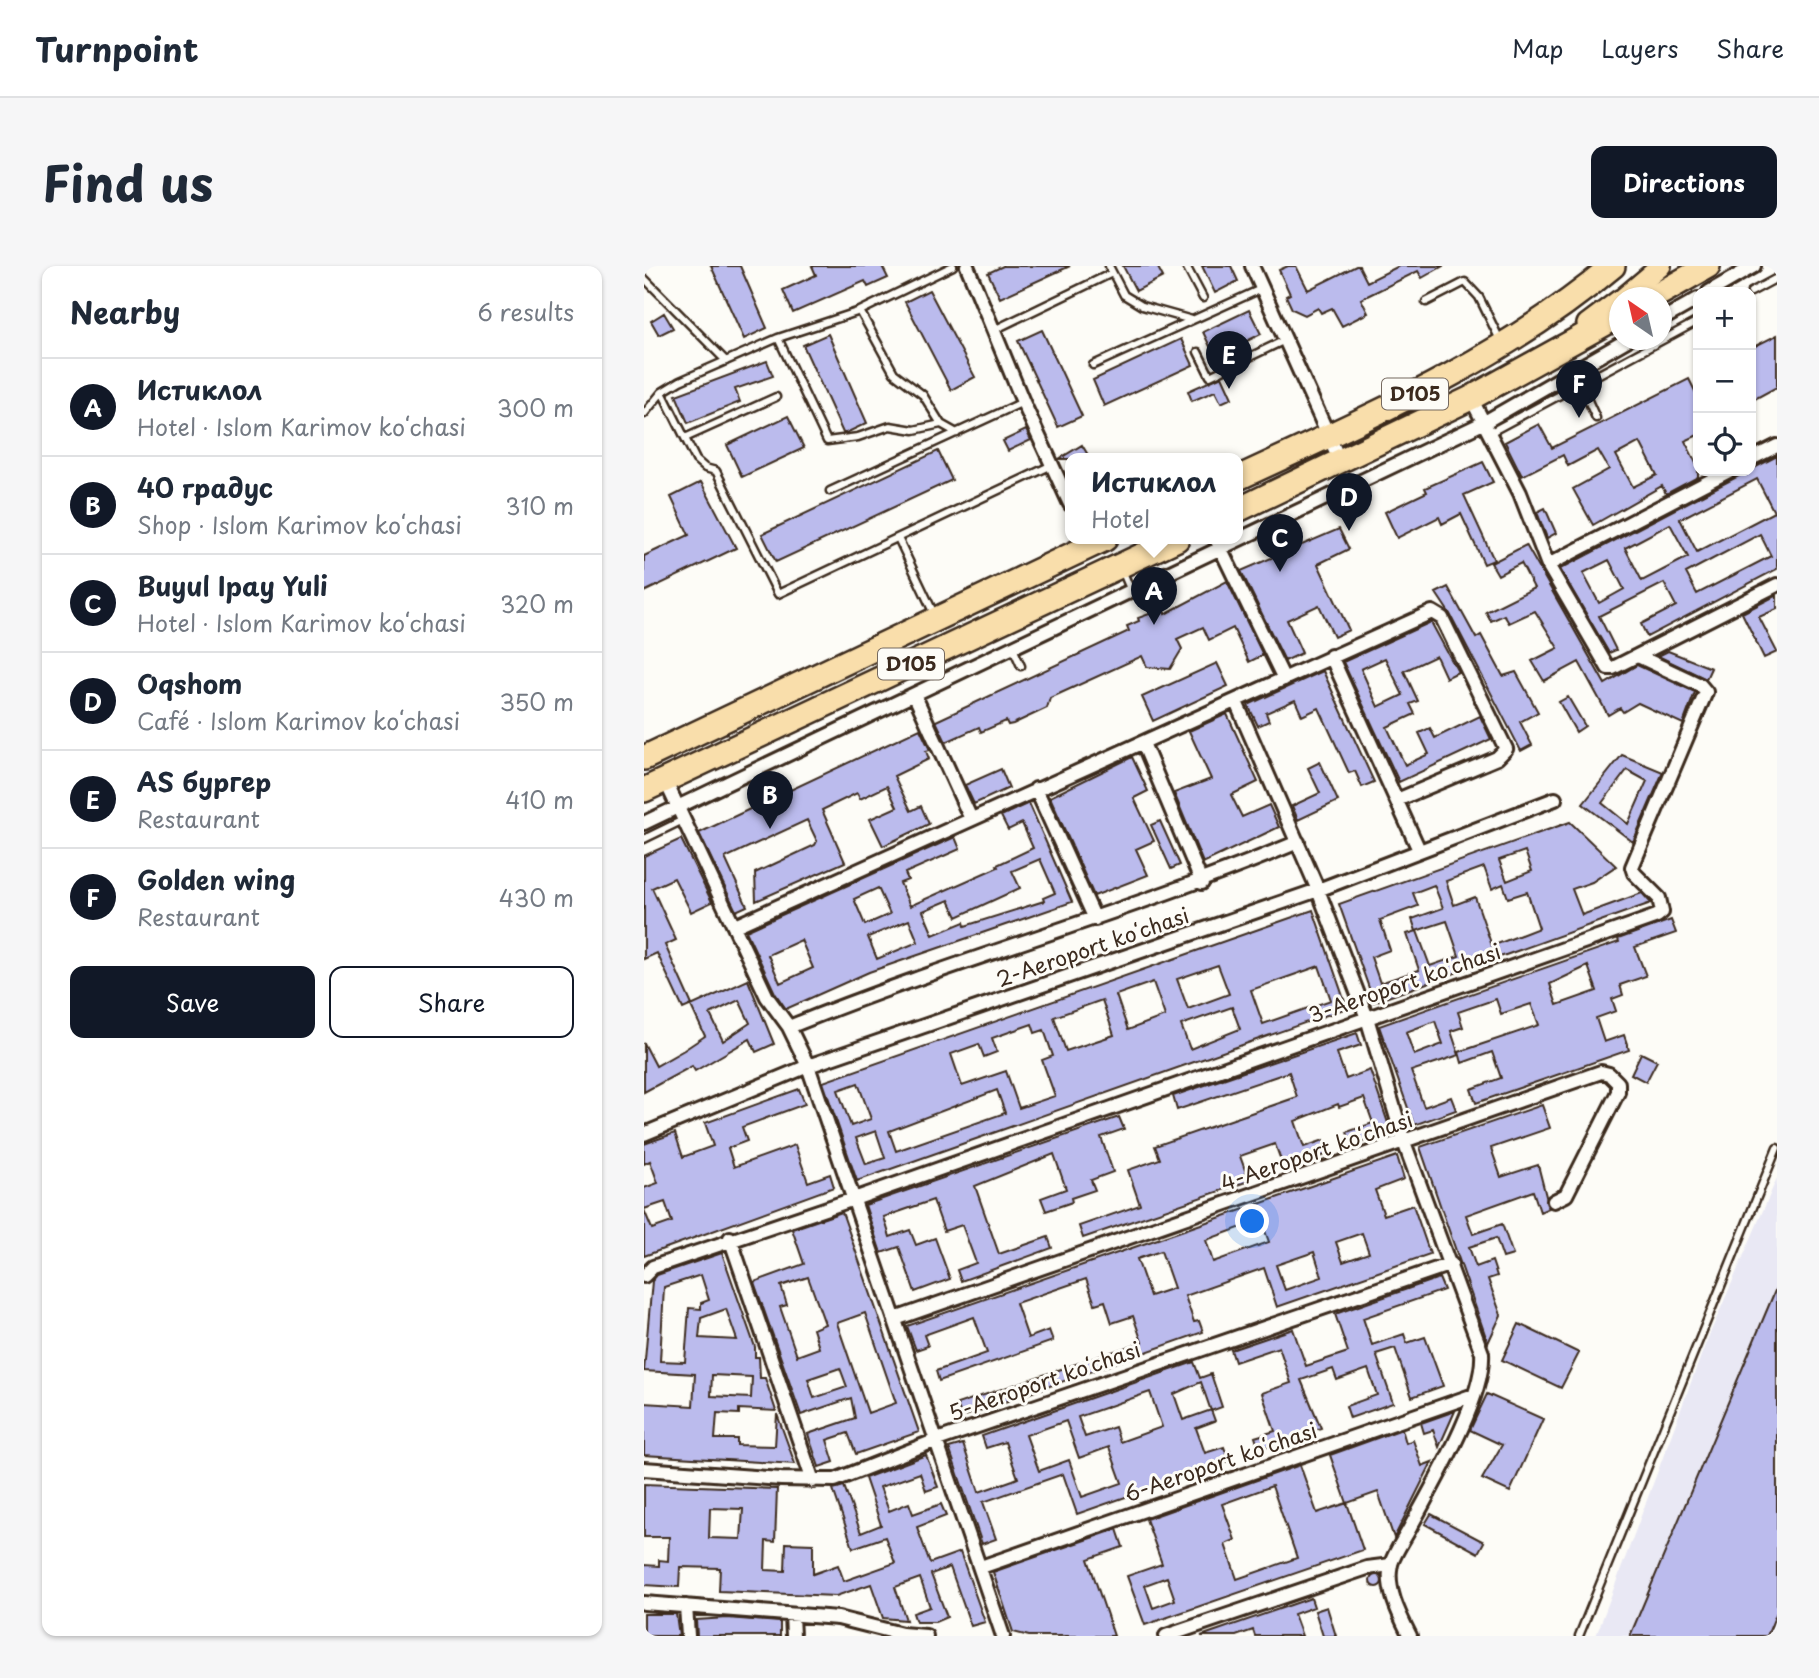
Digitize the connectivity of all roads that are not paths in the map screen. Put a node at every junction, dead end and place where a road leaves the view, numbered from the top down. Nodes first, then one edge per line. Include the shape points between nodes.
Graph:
1 (953, 266) edge
2 (969, 266) edge
3 (1186, 266) edge
4 (1252, 266) edge
5 (1613, 266) edge
6 (1661, 266) edge
7 (1708, 266) edge
8 (1754, 266) edge
9 (1111, 269) edge
10 (644, 278) edge
11 (1777, 278) edge
12 (1636, 287) edge
13 (1671, 287) edge
14 (1718, 287) edge
15 (1263, 288) junction
16 (1756, 289) edge
17 (1203, 298) dead end
18 (1426, 302) dead end
19 (1693, 302) edge
20 (1609, 307) edge
21 (860, 311) junction
22 (1672, 314) edge
23 (1192, 320) junction
24 (1609, 322) edge
25 (1693, 324) edge
26 (994, 330) junction
27 (778, 338) junction
28 (1286, 340) junction
29 (1502, 345) junction
30 (1612, 350) edge
31 (1198, 352) dead end
32 (726, 361) junction
33 (1093, 365) dead end
34 (1581, 385) junction
35 (1493, 387) junction
36 (662, 392) junction
37 (776, 397) dead end
38 (1471, 398) junction
39 (1023, 402) junction
40 (644, 414) edge
41 (1596, 418) dead end
42 (942, 424) junction
43 (1487, 427) junction
44 (957, 433) junction
45 (1329, 436) junction
46 (685, 438) junction
47 (1777, 446) edge
48 (1756, 456) edge
49 (1340, 461) junction
50 (1053, 465) junction
51 (1243, 476) edge
52 (1719, 476) edge
53 (830, 491) dead end
54 (1065, 493) edge
55 (1243, 508) edge
56 (1243, 533) edge
57 (898, 538) junction
58 (1089, 544) edge
59 (1166, 544) edge
60 (1218, 544) edge
61 (1548, 565) junction
62 (1120, 566) junction
63 (1777, 585) edge
64 (1131, 591) junction
65 (937, 619) junction
66 (1013, 648) junction
67 (1331, 656) junction
68 (1638, 656) junction
69 (1021, 666) dead end
70 (1284, 679) junction
71 (915, 696) junction
72 (1236, 702) junction
73 (1143, 743) junction
74 (645, 756) edge
75 (654, 785) edge
76 (1036, 789) junction
77 (1555, 799) dead end
78 (1397, 800) junction
79 (678, 807) junction
80 (971, 819) junction
81 (683, 820) junction
82 (644, 823) edge
83 (644, 839) edge
84 (1298, 842) junction
85 (1419, 850) junction
86 (1202, 883) junction
87 (1318, 890) junction
88 (1094, 919) junction
89 (735, 926) junction
90 (1367, 1018) junction
91 (789, 1027) junction
92 (808, 1066) junction
93 (644, 1134) edge
94 (1404, 1142) junction
95 (1777, 1148) edge
96 (854, 1199) junction
97 (1554, 1201) dead end
98 (730, 1238) junction
99 (1451, 1264) junction
100 (644, 1276) edge
101 (895, 1319) junction
102 (1474, 1395) junction
103 (937, 1440) junction
104 (644, 1469) edge
105 (813, 1480) junction
106 (1391, 1565) junction
107 (981, 1567) junction
108 (644, 1603) edge
109 (686, 1606) junction
110 (792, 1615) junction
111 (902, 1635) edge
112 (688, 1636) edge
113 (793, 1636) edge
114 (926, 1636) edge
115 (1003, 1636) edge
116 (1166, 1636) edge
117 (1410, 1636) edge
118 (1579, 1636) edge

1 - 21 lane
2 - 26 street
3 - 17 lane
4 - 15 street
5 - 29 highway, D105
6 - 12 main road, D105
7 - 13 highway
8 - 14 street
9 - 23 lane via 1124,295 1142,306
9 - 26 lane
10 - 32 lane
11 - 16 lane
15 - 23 lane
15 - 28 street
18 - 29 lane via 1465,282 1479,297
19 - 22 street
20 - 35 main road, D105
21 - 27 lane
21 - 42 lane via 894,373 923,395
23 - 33 lane
24 - 35 highway
25 - 34 lane
26 - 39 street
27 - 32 lane
27 - 42 lane via 827,441 890,426 914,430
28 - 31 lane via 1210,376
28 - 45 street
29 - 45 highway, D105
30 - 43 street
32 - 36 lane
34 - 41 lane
34 - 43 lane
35 - 38 highway, D105
36 - 40 lane
36 - 46 lane
37 - 46 lane
38 - 43 street
38 - 49 highway, D105
39 - 44 lane
39 - 50 street
42 - 44 lane
43 - 56 street
43 - 61 street
44 - 53 lane
45 - 49 street
45 - 51 highway, D105
46 - 57 lane via 696,460 716,471 778,594
47 - 48 street
49 - 55 highway, D105
50 - 54 street
50 - 57 lane
52 - 61 street
57 - 65 lane
58 - 65 highway, D105
59 - 62 highway, D105
60 - 64 street
60 - 70 street
61 - 68 street via 1602,663 1613,668
62 - 64 lane
62 - 75 highway, D105
63 - 68 street
64 - 66 street
65 - 74 highway, D105
66 - 69 lane
66 - 71 street
67 - 70 street
67 - 78 street
67 - 78 street via 1424,614 1437,613 1506,744 1497,758
68 - 90 street, 3-Aeroport koʻchasi via 1706,692 1632,867 1659,898 1662,912
70 - 72 street
71 - 79 street
71 - 80 street
72 - 73 street
72 - 84 street
73 - 76 street
73 - 86 street
75 - 79 street
76 - 80 street
76 - 88 street
77 - 85 street, 2-Aeroport koʻchasi
78 - 85 street
79 - 81 street
79 - 82 street
80 - 89 street
81 - 83 lane
81 - 89 street
84 - 86 street
84 - 87 street
85 - 87 street, 2-Aeroport koʻchasi
86 - 88 street
87 - 90 street
87 - 92 street, 2-Aeroport koʻchasi
88 - 91 street via 863,997
89 - 91 street via 767,997
90 - 94 street
90 - 96 street, 3-Aeroport koʻchasi
91 - 92 street
92 - 93 street, 2-Aeroport koʻchasi
92 - 96 street
94 - 97 street, 4-Aeroport koʻchasi via 1601,1072 1609,1074 1618,1083 1618,1092 1566,1195
94 - 99 street
94 - 101 street, 4-Aeroport koʻchasi
95 - 118 lane
96 - 98 street, 3-Aeroport koʻchasi
96 - 101 street
98 - 100 street, 3-Aeroport koʻchasi via 653,1267
98 - 105 street
99 - 102 street via 1482,1353 1481,1377
99 - 103 street, 5-Aeroport koʻchasi
101 - 103 street
102 - 106 street
102 - 107 street, 6-Aeroport koʻchasi
103 - 105 street, 5-Aeroport koʻchasi via 835,1480
103 - 107 street
104 - 105 street, 5-Aeroport koʻchasi
106 - 116 street via 1367,1568
106 - 117 street via 1391,1585
107 - 115 street
108 - 109 street
109 - 110 street
109 - 112 street
110 - 111 street via 838,1618
110 - 113 street
111 - 114 street

